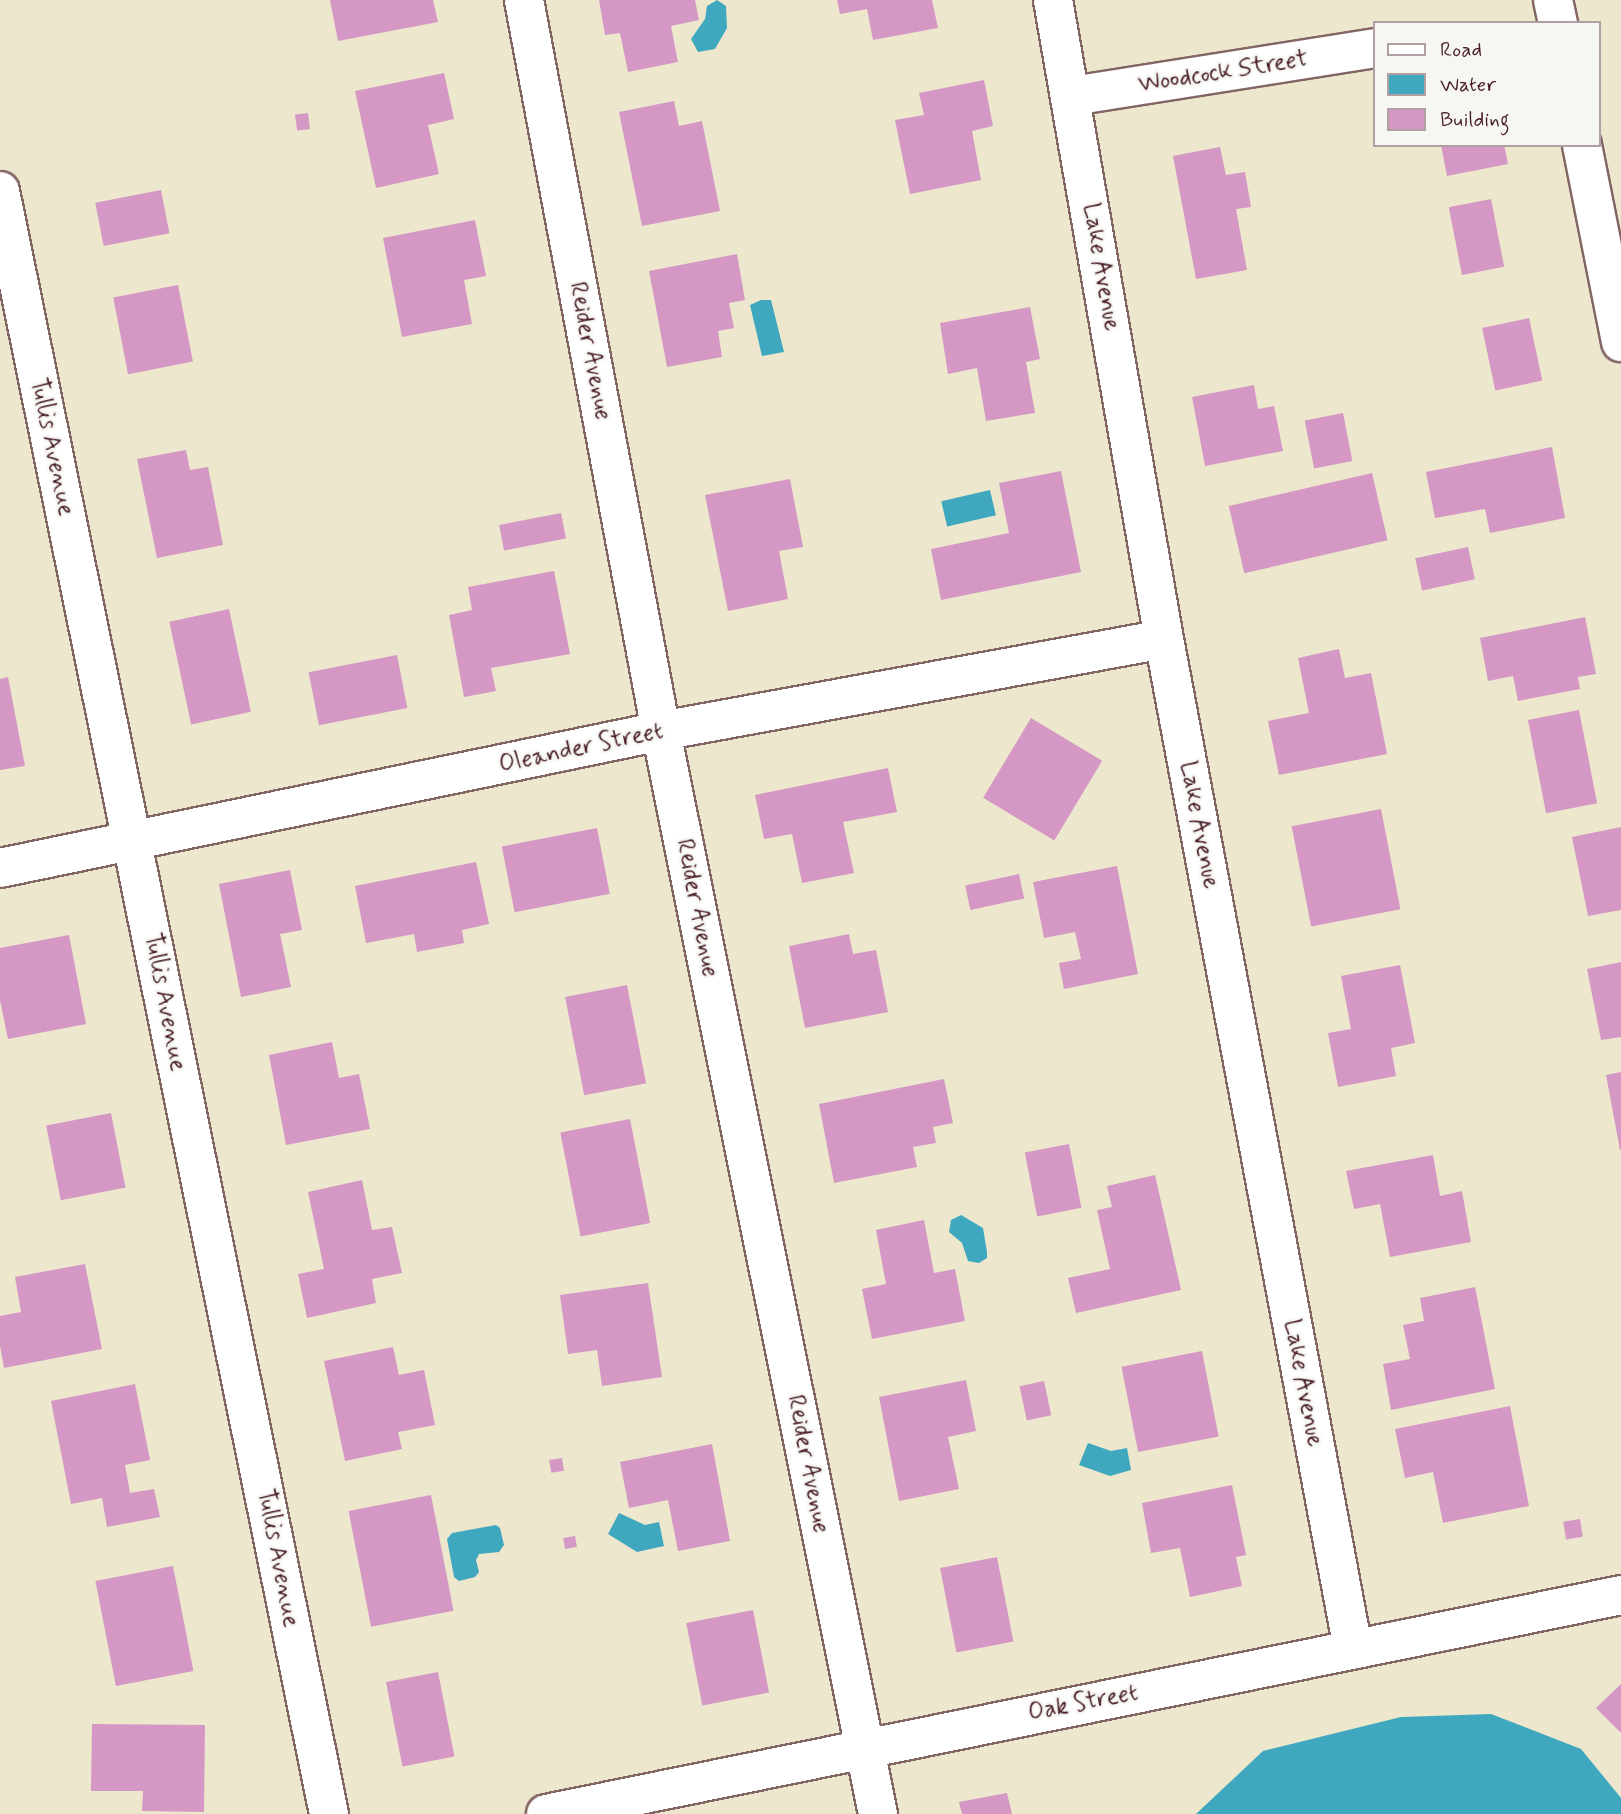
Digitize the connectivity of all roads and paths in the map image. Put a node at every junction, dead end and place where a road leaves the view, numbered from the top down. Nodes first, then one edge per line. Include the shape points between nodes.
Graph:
1 (524, 0) edge
2 (1053, 0) edge
3 (1372, 48) edge
4 (1072, 96) junction
5 (1582, 147) edge
6 (0, 191) edge
7 (1621, 342) edge
8 (1164, 639) junction
9 (661, 731) junction
10 (133, 840) junction
11 (0, 868) edge
12 (1621, 1595) edge
13 (1353, 1649) junction
14 (864, 1747) junction
15 (330, 1814) edge
16 (546, 1814) edge
17 (878, 1814) edge

1 - 9 street, Reider Avenue
2 - 4 street, Lake Avenue
3 - 4 street, Woodcock Street
4 - 8 street, Lake Avenue
5 - 7 street
6 - 10 street, Tullis Avenue
8 - 9 street, Oleander Street
8 - 13 street, Lake Avenue
9 - 10 street, Oleander Street
9 - 14 street, Reider Avenue
10 - 11 street, Oleander Street
10 - 15 street, Tullis Avenue
12 - 13 street, Oak Street
13 - 14 street, Oak Street
14 - 16 street, Oak Street
14 - 17 street, Reider Avenue

